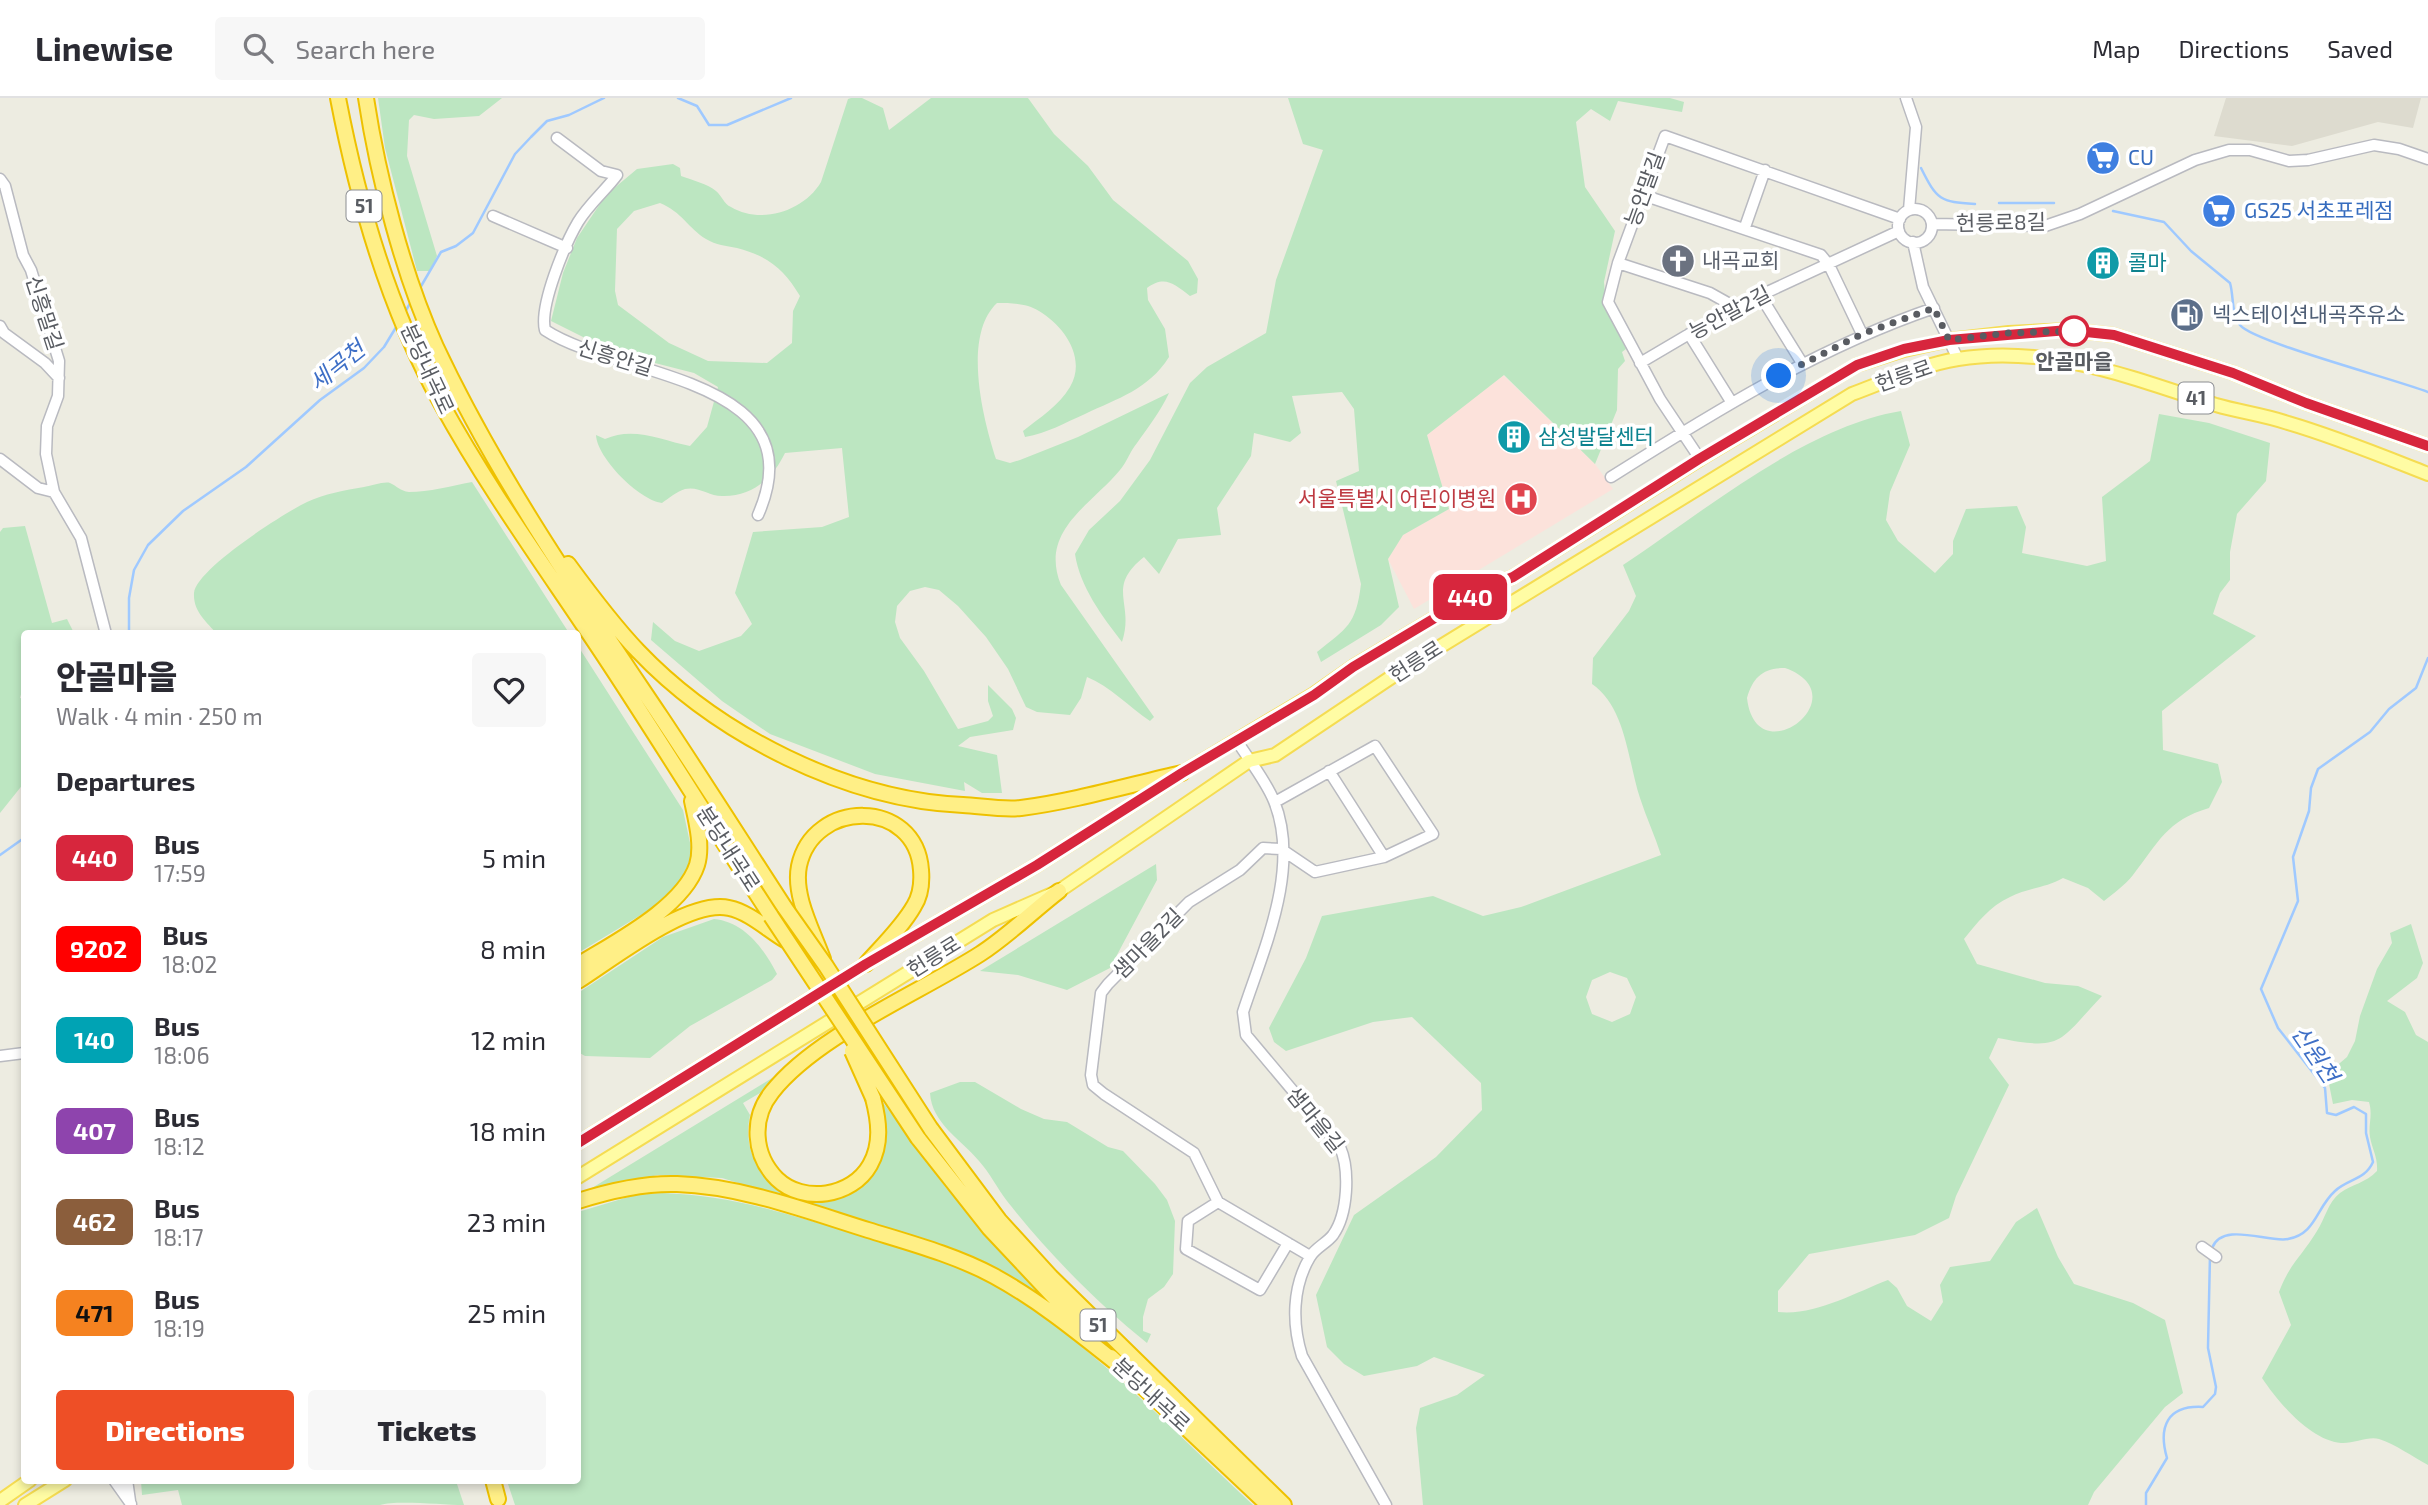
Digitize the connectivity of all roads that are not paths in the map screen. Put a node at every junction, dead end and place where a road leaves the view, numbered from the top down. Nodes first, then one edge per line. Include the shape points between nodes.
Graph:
1 (338, 98) edge
2 (366, 98) edge
3 (1906, 98) edge
4 (557, 138) dead end
5 (2428, 159) edge
6 (1765, 170) junction
7 (0, 178) edge
8 (1643, 195) junction
9 (1909, 210) junction
10 (493, 216) dead end
11 (1900, 219) junction
12 (1932, 224) junction
13 (1745, 227) junction
14 (1899, 231) junction
15 (1913, 242) junction
16 (567, 248) junction
17 (1618, 262) junction
18 (1829, 265) junction
19 (1760, 295) junction
20 (1735, 307) junction
21 (1934, 308) junction
22 (0, 326) edge
23 (1689, 334) junction
24 (1862, 334) junction
25 (1949, 340) junction
26 (1958, 359) junction
27 (1640, 363) junction
28 (1802, 363) junction
29 (59, 378) junction
30 (1732, 403) junction
31 (1681, 433) junction
32 (2428, 446) edge
33 (0, 459) edge
34 (1699, 459) junction
35 (2428, 474) edge
36 (1611, 477) dead end
37 (54, 492) junction
38 (519, 498) junction
39 (758, 515) dead end
40 (105, 630) edge
41 (1237, 741) junction
42 (1249, 761) junction
43 (1329, 771) junction
44 (1182, 773) junction
45 (690, 793) junction
46 (1275, 802) junction
47 (1281, 849) junction
48 (1384, 857) junction
49 (1059, 891) junction
50 (772, 916) junction
51 (581, 963) edge
52 (866, 964) junction
53 (826, 967) junction
54 (581, 979) edge
55 (839, 1031) junction
56 (21, 1052) edge
57 (0, 1056) edge
58 (581, 1141) edge
59 (581, 1175) edge
60 (581, 1200) edge
61 (1218, 1202) junction
62 (1288, 1243) junction
63 (2202, 1247) dead end
64 (1310, 1256) junction
65 (2216, 1256) dead end
66 (1115, 1362) junction
67 (24, 1484) edge
68 (59, 1484) edge
69 (117, 1484) edge
70 (128, 1484) edge
71 (135, 1484) edge
72 (495, 1484) edge
73 (498, 1499) dead end
74 (0, 1501) edge
75 (131, 1504) edge
76 (25, 1505) edge
77 (1268, 1505) edge
78 (1284, 1505) edge
79 (1386, 1505) edge

1 - 45 highway, 분당내곡로 / 51 via 377,251 440,402
2 - 38 highway, 분당내곡로 / 51 via 385,191 436,346
3 - 9 street via 1916,127
4 - 16 street, 신흥안길 via 601,171 617,175 578,222
5 - 12 street, 헌릉로8길 via 2374,145 2289,161 2250,150 2229,150 2195,160 2045,226
6 - 8 street, 능안말길 via 1665,136
6 - 11 street, 능안말길
6 - 13 street
7 - 29 street, 신흥말길 via 53,336
8 - 13 street
8 - 17 street, 능안말길
9 - 11 street
9 - 12 street via 1924,211
10 - 16 street
11 - 14 street
12 - 15 street via 1927,238
13 - 18 street via 1821,255
14 - 15 street
14 - 18 street, 능안말2길
15 - 21 street via 1923,287
16 - 39 street, 신흥안길 via 545,304 545,330 570,344 700,386 750,421 764,443 770,473
17 - 20 street via 1710,293
17 - 27 street, 능안말길 via 1608,302
18 - 19 street, 능안말2길
18 - 24 street
19 - 20 street, 능안말2길
19 - 28 street
20 - 23 street, 능안말2길
21 - 24 street
21 - 25 street
22 - 29 street
23 - 27 street, 능안말2길
23 - 30 street
24 - 28 street
25 - 26 street
25 - 32 main road, 헌릉로 / 41 via 2068,330 2114,335 2233,373
25 - 34 main road, 헌릉로 / 41 via 1857,365
26 - 35 main road, 헌릉로 / 41 via 2030,358 2106,369 2286,422
26 - 42 main road, 헌릉로 / 41 via 1852,394 1402,670 1275,755
27 - 31 street, 능안말길
28 - 30 street
29 - 37 street, 신흥말길 via 47,426 46,454
30 - 31 street
31 - 34 street, 능안말길
31 - 36 street
33 - 37 street via 38,488
34 - 41 main road, 헌릉로 / 41 via 1513,577 1461,602
37 - 40 street, 신흥말길 via 81,538
38 - 44 highway via 639,652 733,728 816,771 863,790 934,804 1019,808
38 - 50 highway, 분당내곡로 / 51
41 - 42 street, 샘마을길
41 - 44 main road, 헌릉로 / 41
42 - 46 street, 샘마을길
42 - 49 main road, 헌릉로 / 41
43 - 46 street
43 - 48 street
43 - 48 street via 1375,746 1433,834
44 - 52 main road, 헌릉로 / 41 via 1037,865
45 - 50 highway, 분당내곡로 / 51
45 - 51 highway via 699,840 698,864 691,877 645,922
46 - 47 street, 샘마을길
47 - 48 street via 1315,872
47 - 61 street, 샘마을2길 via 1263,848 1240,870 1189,902 1101,993 1093,1085 1194,1153
47 - 64 street, 샘마을길 via 1279,904 1243,1023 1246,1035 1340,1147 1345,1159 1343,1214 1333,1236
49 - 55 highway via 982,953
49 - 59 main road, 헌릉로 / 41 via 993,920
50 - 53 highway, 분당내곡로 / 51, bridge
50 - 54 highway via 732,908 698,909
50 - 55 highway, 분당내곡로 / 51, bridge
52 - 53 highway, bridge via 915,905 922,884 920,855 905,831 886,819 858,816 831,822 812,838 799,864 802,900
52 - 58 main road, 헌릉로 / 41
53 - 78 highway, 분당내곡로 / 51, bridge via 931,1129 999,1220 1051,1277
55 - 55 highway, bridge via 780,1082 760,1113 757,1139 762,1158 776,1178 790,1188 817,1194 843,1188 864,1173 876,1152 876,1108
55 - 66 highway, 분당내곡로 / 51, bridge via 989,1228
56 - 57 street
60 - 66 highway via 639,1186 676,1184 716,1187 819,1214 990,1274 1031,1297
61 - 62 street
61 - 62 street via 1188,1222 1186,1249 1260,1290
62 - 64 street
63 - 65 street
64 - 79 street, 샘마을길 via 1295,1302 1294,1331 1302,1356
66 - 77 highway, 분당내곡로 / 51
67 - 74 main road
68 - 76 main road
69 - 75 street
70 - 75 street
71 - 75 street
72 - 73 highway

